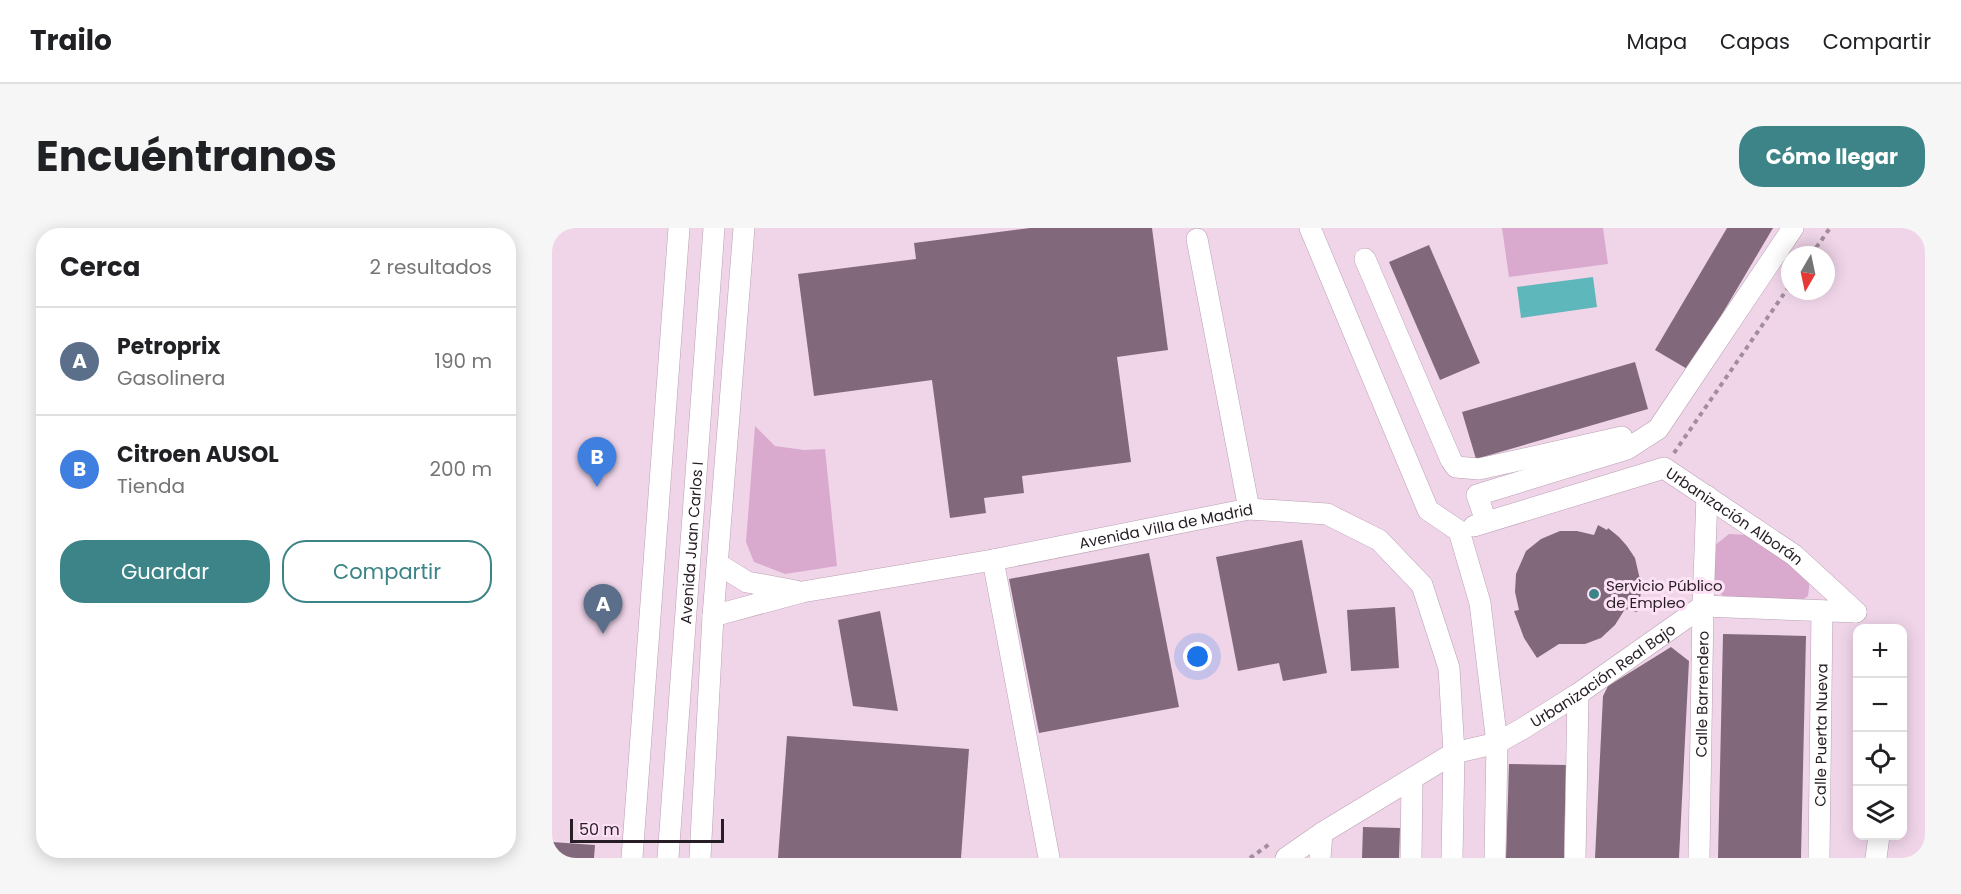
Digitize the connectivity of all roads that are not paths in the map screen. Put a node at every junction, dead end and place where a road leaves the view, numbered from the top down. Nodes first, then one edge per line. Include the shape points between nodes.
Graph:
1 (679, 228) edge
2 (714, 228) edge
3 (744, 228) edge
4 (1310, 228) edge
5 (1793, 228) edge
6 (1197, 239) dead end
7 (1365, 259) dead end
8 (1658, 429) junction
9 (1707, 496) junction
10 (1250, 509) junction
11 (1486, 521) junction
12 (1459, 531) junction
13 (993, 560) junction
14 (718, 564) junction
15 (802, 592) junction
16 (1703, 606) junction
17 (1822, 611) junction
18 (713, 616) junction
19 (1858, 620) edge
20 (1578, 694) junction
21 (1497, 743) junction
22 (1454, 753) junction
23 (1412, 780) junction
24 (1322, 833) junction
25 (1878, 840) edge
26 (632, 858) edge
27 (668, 858) edge
28 (700, 858) edge
29 (1049, 858) edge
30 (1286, 858) edge
31 (1320, 858) edge
32 (1411, 858) edge
33 (1452, 858) edge
34 (1495, 858) edge
35 (1575, 858) edge
36 (1699, 858) edge
37 (1820, 858) edge
38 (1876, 858) edge

1 - 26 street
2 - 27 street, Avenida Juan Carlos I
3 - 14 street, Avenida Juan Carlos I
4 - 12 street via 1428,510
5 - 8 street
6 - 10 street
7 - 8 street via 1456,467 1479,469
8 - 11 street via 1627,449 1477,495
9 - 11 street, Urbanización Alborán via 1664,468
9 - 16 street, Calle Barrendero
9 - 19 street, Urbanización Alborán via 1794,555
10 - 13 street, Avenida Villa de Madrid
10 - 22 street, Avenida Villa de Madrid via 1327,514 1379,540 1422,585 1449,668
11 - 12 street, Urbanización Alborán
12 - 21 street via 1480,603
13 - 15 street, Avenida Villa de Madrid
13 - 29 street
14 - 15 street via 747,582
14 - 18 street, Avenida Juan Carlos I
15 - 18 street
16 - 17 street
16 - 20 street, Urbanización Real Bajo
16 - 36 street, Calle Barrendero
17 - 19 street
17 - 37 street, Calle Puerta Nueva
18 - 28 street, Avenida Juan Carlos I
20 - 21 street, Urbanización Real Bajo
20 - 35 street
21 - 22 street, Urbanización Real Bajo
21 - 34 street
22 - 23 street, Urbanización Real Bajo
22 - 33 street, Avenida Villa de Madrid
23 - 24 street, Urbanización Real Bajo
23 - 32 street
24 - 30 street, Urbanización Real Bajo
24 - 31 street
25 - 38 street

